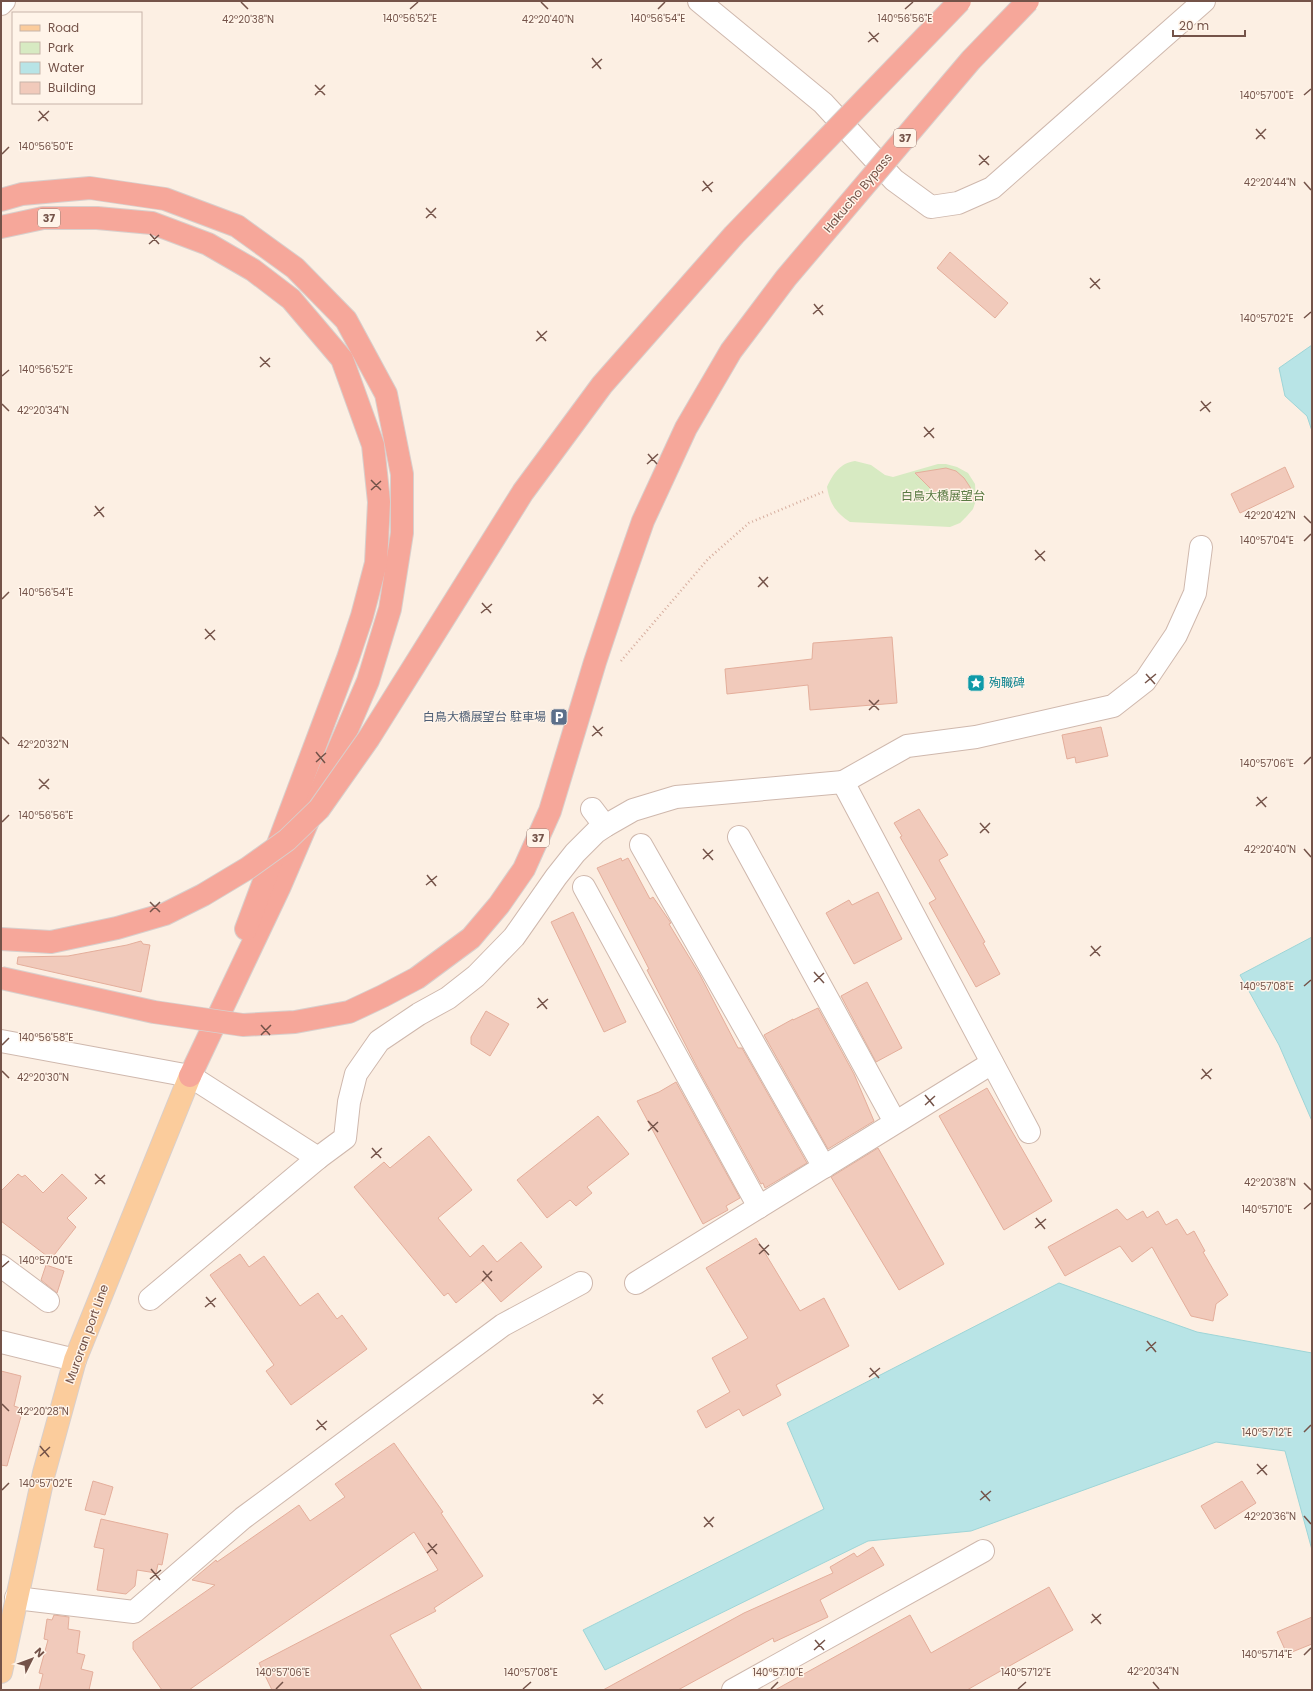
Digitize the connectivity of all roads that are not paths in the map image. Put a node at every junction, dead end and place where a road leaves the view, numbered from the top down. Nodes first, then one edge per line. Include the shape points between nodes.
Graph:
1 (4, 1) edge
2 (698, 1) edge
3 (960, 1) edge
4 (1204, 1) edge
5 (1, 4) edge
6 (1024, 6) edge
7 (1, 200) edge
8 (1, 227) edge
9 (1201, 547) dead end
10 (843, 782) junction
11 (592, 809) dead end
12 (605, 826) junction
13 (739, 837) dead end
14 (641, 845) dead end
15 (584, 887) dead end
16 (1, 939) edge
17 (1, 978) edge
18 (1, 1041) edge
19 (992, 1063) junction
20 (190, 1076) junction
21 (895, 1122) junction
22 (1029, 1132) dead end
23 (318, 1158) junction
24 (824, 1167) junction
25 (759, 1207) junction
26 (1, 1266) edge
27 (636, 1283) dead end
28 (581, 1284) dead end
29 (150, 1299) dead end
30 (48, 1301) dead end
31 (1, 1342) edge
32 (75, 1360) junction
33 (983, 1551) dead end
34 (9, 1596) edge
35 (1, 1672) edge
36 (733, 1690) edge

1 - 5 street
2 - 4 street via 823,103 894,180 931,207 958,203 992,188
3 - 16 highway, bridge via 734,235 602,385 528,486 369,738 319,809 287,840 248,868 165,914 117,928 51,942
6 - 17 highway, Hakucho Bypass / 37, bridge via 971,60 786,278 731,351 686,428 643,520 620,584 550,811 524,869 499,905 471,938 417,978 383,996 349,1012 295,1022 243,1025 162,1013
7 - 20 highway, 37 via 22,194 90,188 165,199 237,226 296,268 346,320 386,394 402,474 402,533 390,608 368,681 280,886
8 - 20 highway, 37 via 43,218 97,218 152,223 208,244 254,270 290,300 342,359 373,445 379,502 376,563 362,616 346,666
9 - 10 street via 1195,593 1176,635 1145,681 1113,706 976,737 907,746
10 - 12 street via 676,797 633,810
10 - 19 street
11 - 12 street
12 - 23 street via 575,853 514,937 476,976 448,998 379,1041 356,1074 349,1102 345,1138
13 - 21 street
14 - 24 street
15 - 25 street
18 - 20 street
19 - 21 street
19 - 22 street
20 - 23 street
20 - 32 main road, Muroran port Line
21 - 24 street
23 - 29 street
24 - 25 street
25 - 27 street
26 - 30 street
28 - 34 street via 496,1330 243,1518 134,1612
31 - 32 street
32 - 34 main road, Muroran port Line
33 - 36 street
34 - 35 main road, Muroran port Line

